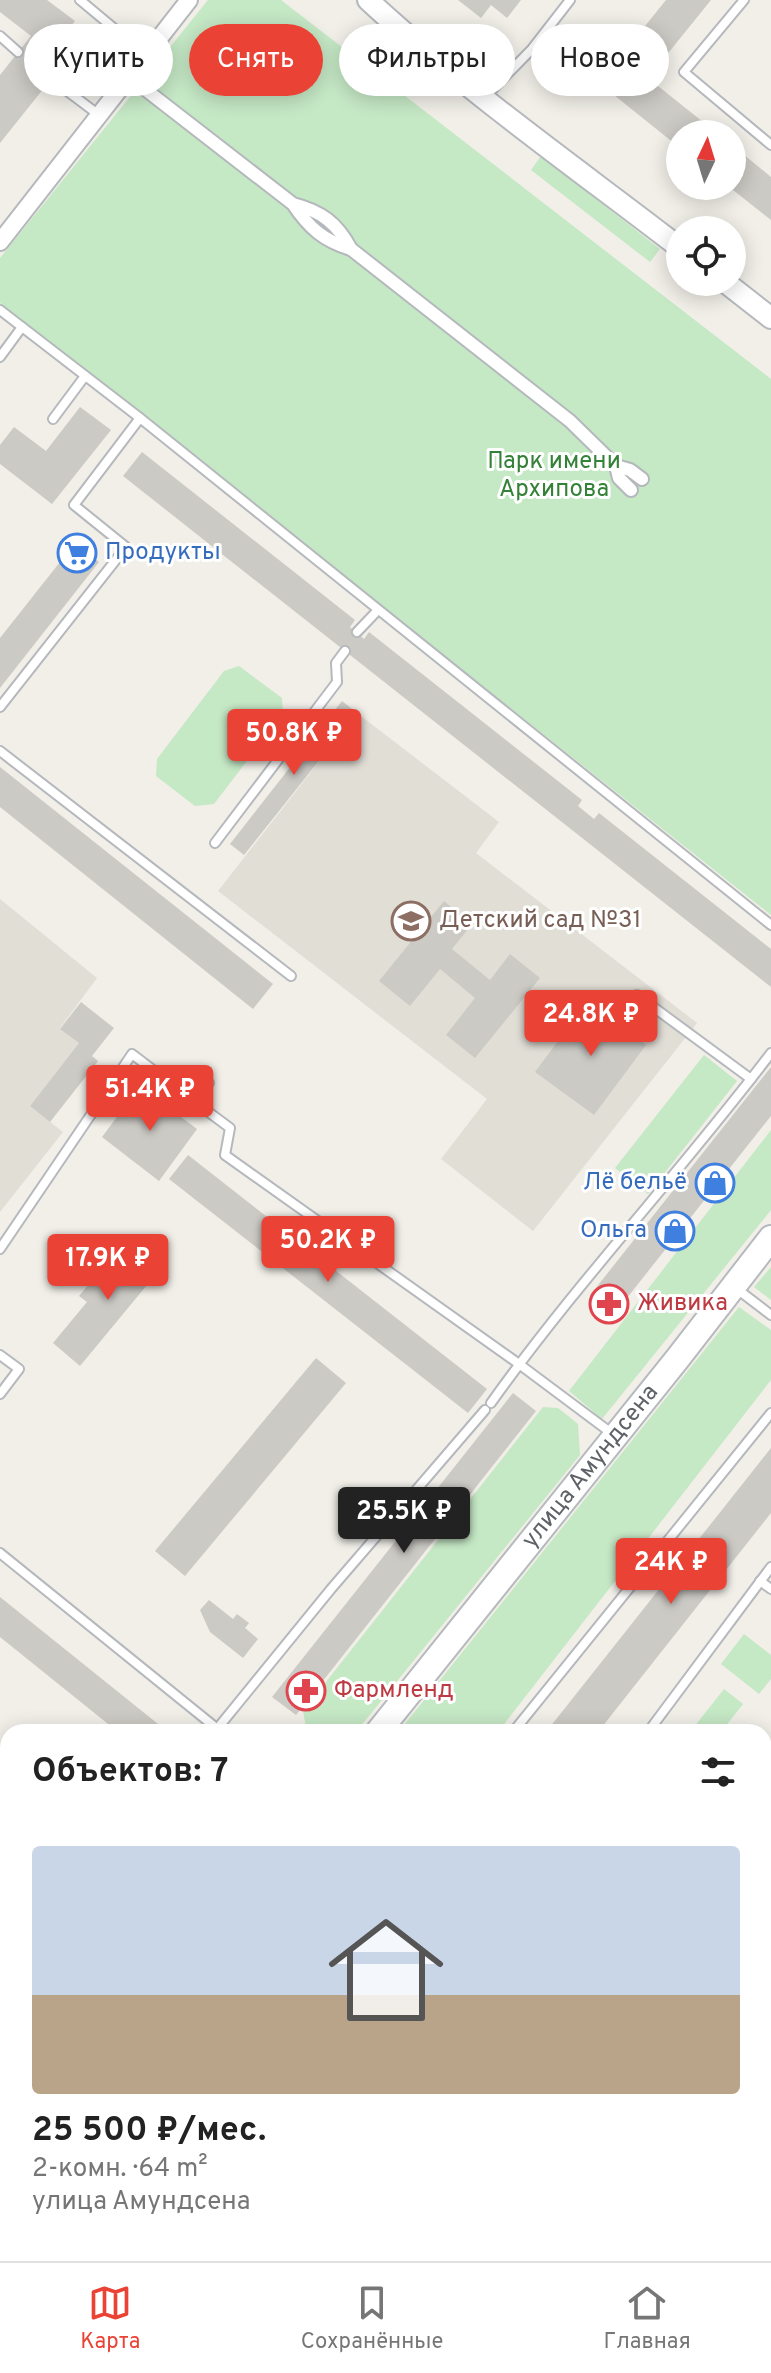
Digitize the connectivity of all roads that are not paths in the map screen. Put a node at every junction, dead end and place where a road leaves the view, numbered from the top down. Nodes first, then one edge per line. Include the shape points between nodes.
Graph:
1 (80, 0) edge
2 (189, 0) edge
3 (368, 0) edge
4 (570, 0) edge
5 (744, 0) edge
6 (109, 24) edge
7 (170, 24) edge
8 (0, 36) edge
9 (18, 52) dead end
10 (74, 96) edge
11 (113, 96) edge
12 (154, 96) edge
13 (484, 98) junction
14 (99, 115) junction
15 (771, 145) edge
16 (666, 237) edge
17 (0, 242) edge
18 (743, 296) edge
19 (0, 310) edge
20 (771, 318) edge
21 (22, 327) junction
22 (0, 357) edge
23 (85, 376) junction
24 (140, 418) junction
25 (53, 419) dead end
26 (616, 466) junction
27 (642, 479) dead end
28 (631, 490) dead end
29 (378, 610) junction
30 (357, 632) dead end
31 (345, 651) dead end
32 (0, 707) edge
33 (0, 751) edge
34 (215, 843) dead end
35 (771, 925) edge
36 (291, 976) dead end
37 (637, 995) dead end
38 (771, 1053) edge
39 (751, 1079) junction
40 (209, 1083) dead end
41 (195, 1102) junction
42 (771, 1238) edge
43 (0, 1249) edge
44 (733, 1286) junction
45 (771, 1315) edge
46 (0, 1355) edge
47 (519, 1364) junction
48 (0, 1394) edge
49 (771, 1413) edge
50 (614, 1436) junction
51 (0, 1553) edge
52 (771, 1567) edge
53 (760, 1581) junction
54 (771, 1589) edge
55 (208, 1724) edge
56 (222, 1724) edge
57 (388, 1724) edge
58 (519, 1724) edge
59 (654, 1724) edge

1 - 6 lane
2 - 7 street
3 - 13 street
4 - 13 lane
5 - 15 lane via 684,72
8 - 9 lane
10 - 14 lane
11 - 14 street
12 - 26 street via 293,204 306,224 329,242 351,249 570,421
13 - 16 street
14 - 17 street
18 - 20 street
19 - 21 lane
21 - 22 lane
21 - 23 lane
23 - 24 lane
23 - 25 lane
24 - 29 lane
24 - 32 lane via 74,505 126,547
26 - 27 street
26 - 28 street
29 - 30 lane
29 - 35 lane
31 - 34 lane via 336,663 337,682
33 - 36 lane
37 - 39 lane
38 - 39 lane
39 - 47 lane
40 - 41 lane
41 - 43 lane via 132,1054
41 - 47 lane via 230,1128 225,1155
42 - 44 main road, улица Амундсена
44 - 45 lane
44 - 50 main road, улица Амундсена
46 - 48 lane via 19,1369
47 - 50 lane
47 - 56 lane
49 - 58 lane
50 - 57 main road, улица Амундсена
51 - 55 lane
52 - 53 lane
53 - 54 lane
53 - 59 lane

